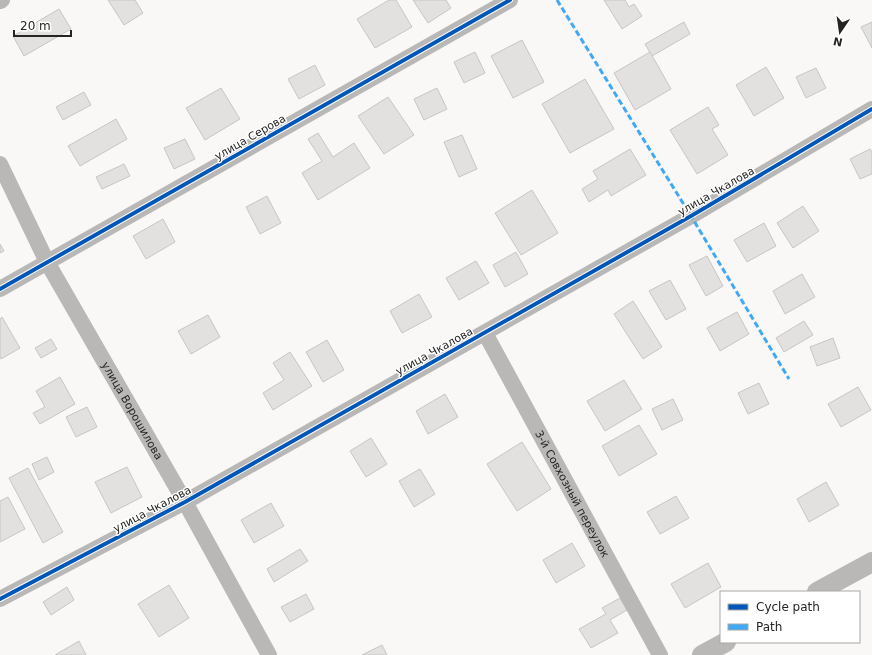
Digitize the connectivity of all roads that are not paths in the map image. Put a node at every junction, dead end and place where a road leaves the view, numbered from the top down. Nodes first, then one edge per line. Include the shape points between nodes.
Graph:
1 (510, 0) edge
2 (872, 109) edge
3 (0, 164) edge
4 (47, 262) junction
5 (0, 289) edge
6 (485, 333) junction
7 (185, 502) junction
8 (872, 562) edge
9 (819, 591) edge
10 (0, 599) edge
11 (724, 643) edge
12 (269, 655) edge
13 (660, 655) edge
14 (702, 655) edge

1 - 4 street, улица Серова
2 - 6 street, улица Чкалова
3 - 4 street, улица Ворошилова
4 - 5 street, улица Серова
4 - 7 street, улица Ворошилова
6 - 7 street, улица Чкалова
6 - 13 street, 3-й Совхозный переулок
7 - 10 street, улица Чкалова
7 - 12 street, улица Ворошилова
8 - 9 street
11 - 14 street

